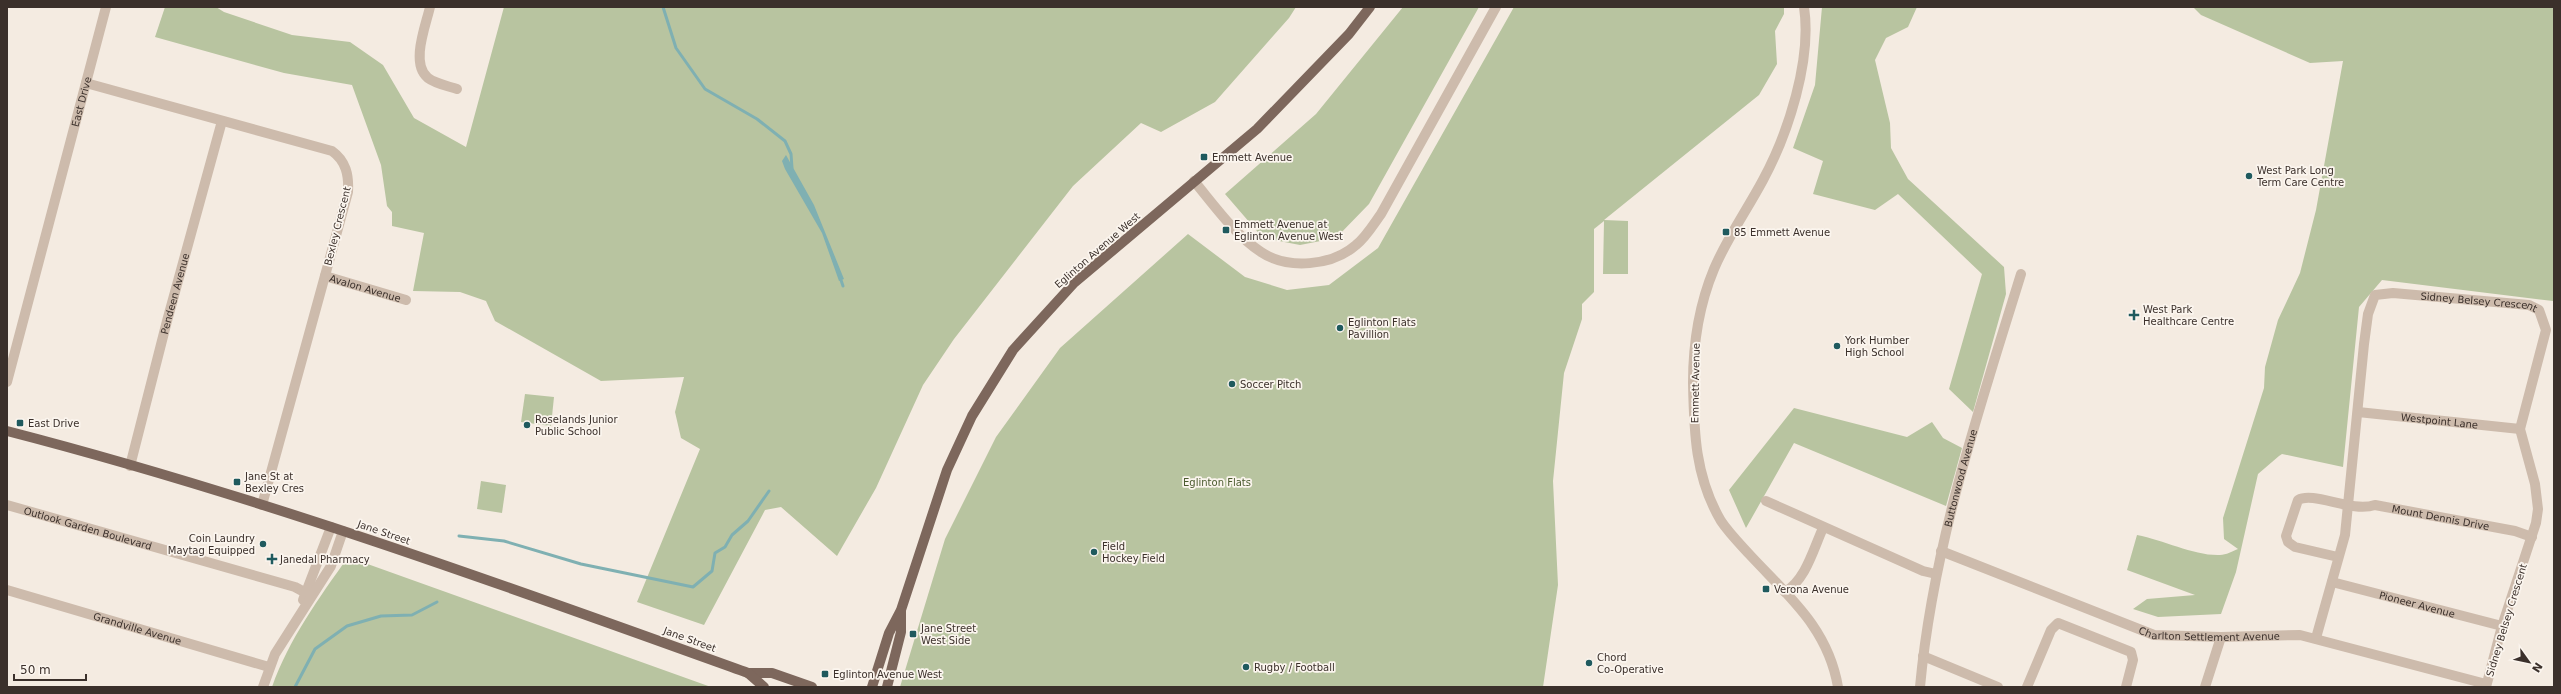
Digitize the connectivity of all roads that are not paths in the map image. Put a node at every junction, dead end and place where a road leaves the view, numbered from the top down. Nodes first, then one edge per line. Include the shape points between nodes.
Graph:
1 (106, 7) edge
2 (430, 7) edge
3 (1370, 7) edge
4 (1496, 7) edge
5 (1804, 7) edge
6 (86, 84) junction
7 (457, 89) dead end
8 (222, 122) junction
9 (1194, 181) junction
10 (2021, 274) dead end
11 (325, 276) junction
12 (406, 300) dead end
13 (7, 382) edge
14 (2358, 412) junction
15 (2520, 429) junction
16 (7, 431) edge
17 (130, 466) junction
18 (1766, 501) dead end
19 (7, 505) edge
20 (262, 505) junction
21 (2349, 507) junction
22 (331, 527) junction
23 (1823, 528) junction
24 (343, 531) junction
25 (2532, 537) junction
26 (1941, 551) junction
27 (2338, 557) junction
28 (1936, 574) junction
29 (2332, 582) junction
30 (7, 590) edge
31 (1785, 592) junction
32 (306, 593) junction
33 (901, 610) junction
34 (293, 624) junction
35 (2502, 626) junction
36 (2221, 638) junction
37 (2316, 638) junction
38 (1923, 656) junction
39 (269, 667) junction
40 (748, 673) junction
41 (2486, 686) edge
42 (263, 687) edge
43 (764, 687) edge
44 (812, 687) edge
45 (872, 687) edge
46 (887, 687) edge
47 (1838, 687) edge
48 (1920, 687) edge
49 (1998, 687) edge
50 (2027, 687) edge
51 (2126, 687) edge
52 (2205, 687) edge

1 - 6 street, East Drive
2 - 7 street via 420,59 421,68 432,81
3 - 9 main road, Eglinton Avenue West via 1349,34 1296,91 1244,141
4 - 9 street via 1380,215 1363,239 1346,252 1307,264 1278,260 1262,253 1240,233
5 - 31 street, Emmett Avenue via 1803,58 1785,126 1763,180 1728,239 1714,269 1700,315 1694,359 1694,434 1704,486 1726,528
6 - 8 street, Bexley Crescent
6 - 13 street, East Drive
8 - 11 street, Bexley Crescent via 332,152 343,163 348,178 348,192
8 - 17 street, Pendeen Avenue
9 - 33 main road, Eglinton Avenue West via 1074,283 1018,344 996,374 972,416 947,470
10 - 26 street, Buttonwood Avenue via 1954,492
11 - 12 street, Avalon Avenue
11 - 20 street, Bexley Crescent
14 - 15 street, Westpoint Lane
14 - 15 street, Sidney Belsey Crescent via 2368,314 2375,296 2393,293 2510,303 2529,305 2538,310 2546,330
14 - 21 street, Sidney Belsey Crescent
15 - 25 street, Sidney Belsey Crescent via 2535,484 2538,509
16 - 17 main road, Jane Street
17 - 20 main road, Jane Street
18 - 23 street
19 - 32 street, Outlook Garden Boulevard via 295,587
20 - 22 main road, Jane Street
21 - 25 street, Mount Dennis Drive via 2366,508 2375,505 2515,531
21 - 27 street, Sidney Belsey Crescent via 2345,535
21 - 27 street, Mount Dennis Drive via 2303,497 2295,504 2286,536 2292,545
22 - 24 main road, Jane Street
22 - 32 street
23 - 28 street via 1923,571
23 - 31 street via 1801,577 1795,586
24 - 34 street via 331,566
24 - 40 main road, Jane Street via 549,601
25 - 35 street, Sidney Belsey Crescent
26 - 28 street, Buttonwood Avenue
26 - 36 street, Charlton Settlement Avenue via 2154,635
27 - 29 street, Sidney Belsey Crescent
28 - 38 street, Buttonwood Avenue
29 - 35 street, Pioneer Avenue
29 - 37 street, Sidney Belsey Crescent
30 - 39 street, Grandville Avenue
31 - 47 street, Emmett Avenue via 1809,617 1819,633 1828,650
32 - 34 street
33 - 45 main road, Eglinton Avenue West via 889,633
33 - 46 main road, Eglinton Avenue West via 901,632
34 - 39 street
35 - 41 street, Sidney Belsey Crescent
36 - 37 street, Charlton Settlement Avenue via 2286,634
36 - 52 street
37 - 41 street, Charlton Settlement Avenue
38 - 48 street, Buttonwood Avenue
38 - 49 street
39 - 42 street
40 - 43 main road, Jane Street
40 - 44 main road, Jane Street via 772,673
50 - 51 street via 2051,630 2056,623 2062,623 2131,652 2133,660

